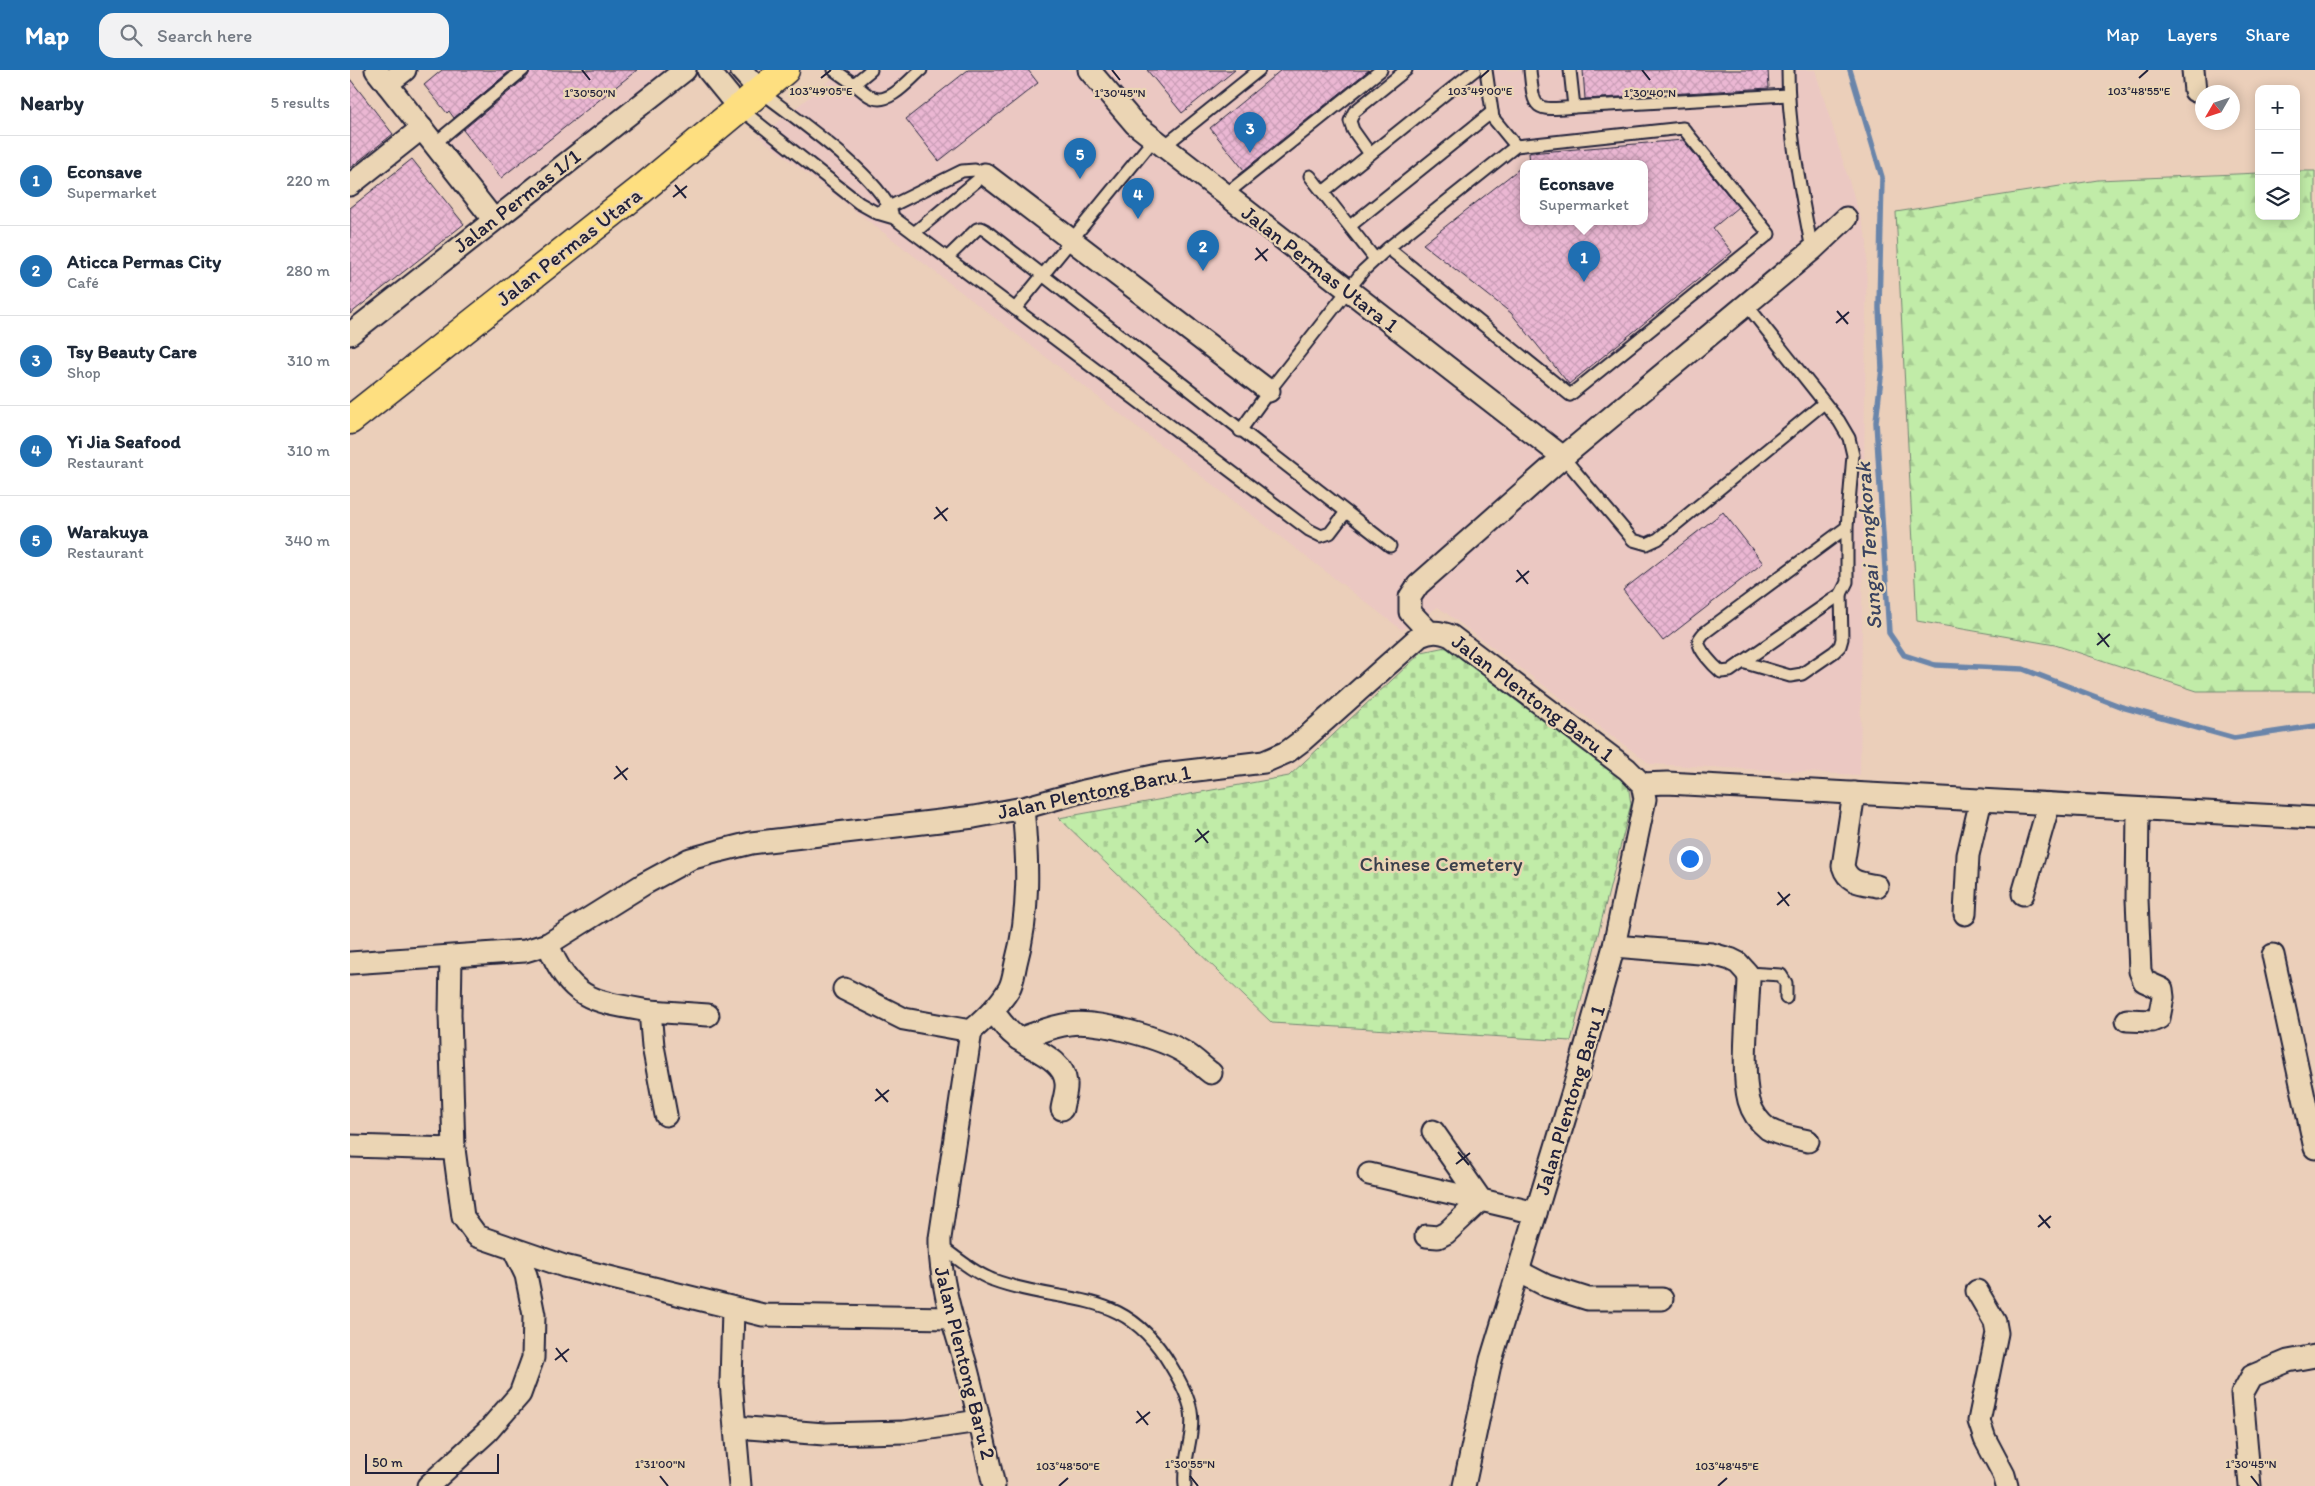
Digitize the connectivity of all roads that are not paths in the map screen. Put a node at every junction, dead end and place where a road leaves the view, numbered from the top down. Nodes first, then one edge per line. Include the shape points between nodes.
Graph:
1 (405, 70) edge
2 (523, 70) edge
3 (685, 70) edge
4 (708, 70) edge
5 (741, 70) edge
6 (786, 70) edge
7 (834, 70) edge
8 (871, 70) edge
9 (921, 70) edge
10 (1089, 70) edge
11 (1259, 70) edge
12 (1381, 70) edge
13 (1406, 70) edge
14 (1474, 70) edge
15 (1486, 70) edge
16 (1530, 70) edge
17 (1570, 70) edge
18 (1788, 70) edge
19 (2193, 70) edge
20 (382, 77) edge
21 (854, 84) junction
22 (2195, 91) dead end
23 (1788, 95) junction
24 (749, 100) junction
25 (1574, 107) junction
26 (1492, 112) junction
27 (428, 136) junction
28 (1159, 143) junction
29 (1516, 146) junction
30 (1370, 154) junction
31 (985, 174) junction
32 (1310, 176) dead end
33 (350, 185) edge
34 (1323, 192) junction
35 (1225, 195) junction
36 (889, 206) junction
37 (877, 213) junction
38 (894, 218) junction
39 (1846, 218) dead end
40 (493, 219) junction
41 (1350, 226) junction
42 (914, 233) junction
43 (1071, 240) junction
44 (1388, 248) junction
45 (1812, 250) junction
46 (947, 258) junction
47 (1375, 259) junction
48 (1042, 276) junction
49 (1347, 290) junction
50 (1746, 304) junction
51 (1015, 308) junction
52 (350, 334) edge
53 (1269, 391) junction
54 (1824, 403) junction
55 (350, 420) edge
56 (1240, 431) junction
57 (1562, 457) junction
58 (1346, 512) junction
59 (1847, 526) junction
60 (1390, 546) dead end
61 (1841, 594) junction
62 (1429, 632) junction
63 (1742, 662) junction
64 (1642, 784) junction
65 (1854, 794) junction
66 (1981, 800) junction
67 (2049, 804) junction
68 (1023, 808) junction
69 (2138, 809) junction
70 (2315, 818) edge
71 (1877, 886) dead end
72 (2023, 894) dead end
73 (1966, 914) dead end
74 (548, 944) junction
75 (1614, 946) junction
76 (2273, 955) dead end
77 (451, 957) junction
78 (350, 962) edge
79 (1747, 973) junction
80 (844, 989) dead end
81 (1786, 998) dead end
82 (650, 1011) junction
83 (993, 1012) junction
84 (708, 1015) dead end
85 (2127, 1020) dead end
86 (970, 1032) junction
87 (1018, 1039) junction
88 (1211, 1073) dead end
89 (1062, 1109) dead end
90 (666, 1115) dead end
91 (1433, 1131) dead end
92 (1808, 1141) dead end
93 (350, 1146) edge
94 (2315, 1148) edge
95 (454, 1149) junction
96 (1369, 1174) dead end
97 (1481, 1200) junction
98 (1536, 1213) junction
99 (1426, 1236) dead end
100 (940, 1245) junction
101 (514, 1250) junction
102 (1518, 1271) junction
103 (1977, 1291) dead end
104 (1662, 1299) dead end
105 (733, 1309) junction
106 (952, 1318) junction
107 (2315, 1356) edge
108 (979, 1421) junction
109 (736, 1428) junction
110 (428, 1486) edge
111 (740, 1486) edge
112 (994, 1486) edge
113 (1184, 1486) edge
114 (1464, 1486) edge
115 (2007, 1486) edge
116 (2250, 1486) edge

1 - 20 street
2 - 27 lane
3 - 40 street, Jalan Permas 1/1
4 - 24 street
5 - 24 street
6 - 24 main road, Jalan Permas Utara
7 - 21 lane
8 - 21 lane
9 - 21 lane via 881,100 872,98
10 - 28 street, Jalan Permas Utara 1 via 1120,108
11 - 28 lane
12 - 35 lane
13 - 30 lane via 1354,112 1350,121
14 - 30 lane
15 - 26 lane
16 - 25 lane via 1533,100 1538,106 1545,109
17 - 25 lane
18 - 23 lane
19 - 22 street
20 - 27 street
23 - 25 lane
23 - 45 lane
24 - 36 lane via 849,162
24 - 37 lane via 828,180
24 - 55 main road, Jalan Permas Utara
26 - 29 lane via 1493,118
26 - 41 lane
27 - 33 street
27 - 40 street
28 - 35 street, Jalan Permas Utara 1
28 - 43 lane
29 - 44 lane
29 - 44 lane via 1684,128 1769,234 1570,395
30 - 34 lane
31 - 36 lane via 975,170 962,171
31 - 42 lane
31 - 43 street
32 - 34 lane
34 - 41 lane
35 - 49 street, Jalan Permas Utara 1
36 - 37 lane
36 - 38 lane
37 - 38 lane
38 - 42 lane
39 - 45 street
40 - 52 street, Jalan Permas 1/1
41 - 47 lane
42 - 46 lane
43 - 48 lane
43 - 53 street
44 - 47 lane
45 - 50 street
46 - 48 lane via 981,228
46 - 51 lane
47 - 49 lane
48 - 51 lane
48 - 56 lane
49 - 53 lane
49 - 57 street, Jalan Permas Utara 1
50 - 54 lane
50 - 57 street
51 - 58 lane via 1309,530 1321,536 1330,533
53 - 56 lane
54 - 57 lane via 1658,539 1647,544 1633,540
54 - 59 lane via 1849,438 1853,455
56 - 58 lane
57 - 62 street via 1418,585 1410,597 1410,612
58 - 60 lane
59 - 61 lane via 1847,582
59 - 63 lane via 1699,639 1698,646 1722,672 1730,671
61 - 63 lane
61 - 63 lane via 1840,646 1802,674 1790,676
62 - 64 street, Jalan Plentong Baru 1 via 1442,632 1460,642 1627,769
62 - 68 street, Jalan Plentong Baru 1 via 1378,671 1303,740 1276,758 1246,765 1163,774
64 - 65 street
64 - 75 street, Jalan Plentong Baru 1 via 1645,799
65 - 66 street
65 - 71 street via 1843,866 1852,880
66 - 67 street
66 - 73 street via 1968,855
67 - 69 street
67 - 72 street
68 - 74 street, Jalan Plentong Baru 1 via 974,817 751,843 698,857 644,884
68 - 83 street via 1027,851 1022,940 1009,988
69 - 70 street
69 - 85 street via 2140,971 2144,981 2162,989 2163,998 2159,1018
74 - 77 street, Jalan Plentong Baru 1 via 525,952
74 - 82 street via 558,968 573,987 592,998
75 - 79 street via 1712,954 1730,959
75 - 98 street, Jalan Plentong Baru 1
76 - 94 street
77 - 78 street, Jalan Plentong Baru 1
77 - 95 street
79 - 81 lane via 1781,975 1786,984
79 - 92 street via 1746,1064 1752,1109 1768,1128
80 - 86 street via 904,1018
82 - 84 street
82 - 90 street
83 - 86 street
83 - 87 street
86 - 100 street, Jalan Plentong Baru 2
87 - 88 street via 1070,1024 1090,1024 1163,1042
87 - 89 street via 1060,1068 1066,1081
91 - 97 street
93 - 95 street
95 - 101 street via 463,1217 477,1236
96 - 97 street
97 - 98 street
97 - 99 street via 1446,1234
98 - 102 street, Jalan Plentong Baru 1
100 - 106 street, Jalan Plentong Baru 2 via 939,1256
100 - 113 lane via 971,1270 992,1280 1089,1301 1132,1320 1164,1355 1182,1385 1191,1409
101 - 105 street
101 - 110 street via 526,1275 534,1315 533,1358 520,1394 487,1432
102 - 104 street via 1546,1286 1588,1298
102 - 114 street, Jalan Plentong Baru 1 via 1491,1360
103 - 115 street via 1998,1333 1979,1421
105 - 106 street via 763,1315
105 - 109 street via 731,1382
106 - 108 street, Jalan Plentong Baru 2
107 - 116 street via 2288,1361 2252,1376 2242,1394
108 - 109 street via 904,1432 824,1434
108 - 112 street, Jalan Plentong Baru 2
109 - 111 street

